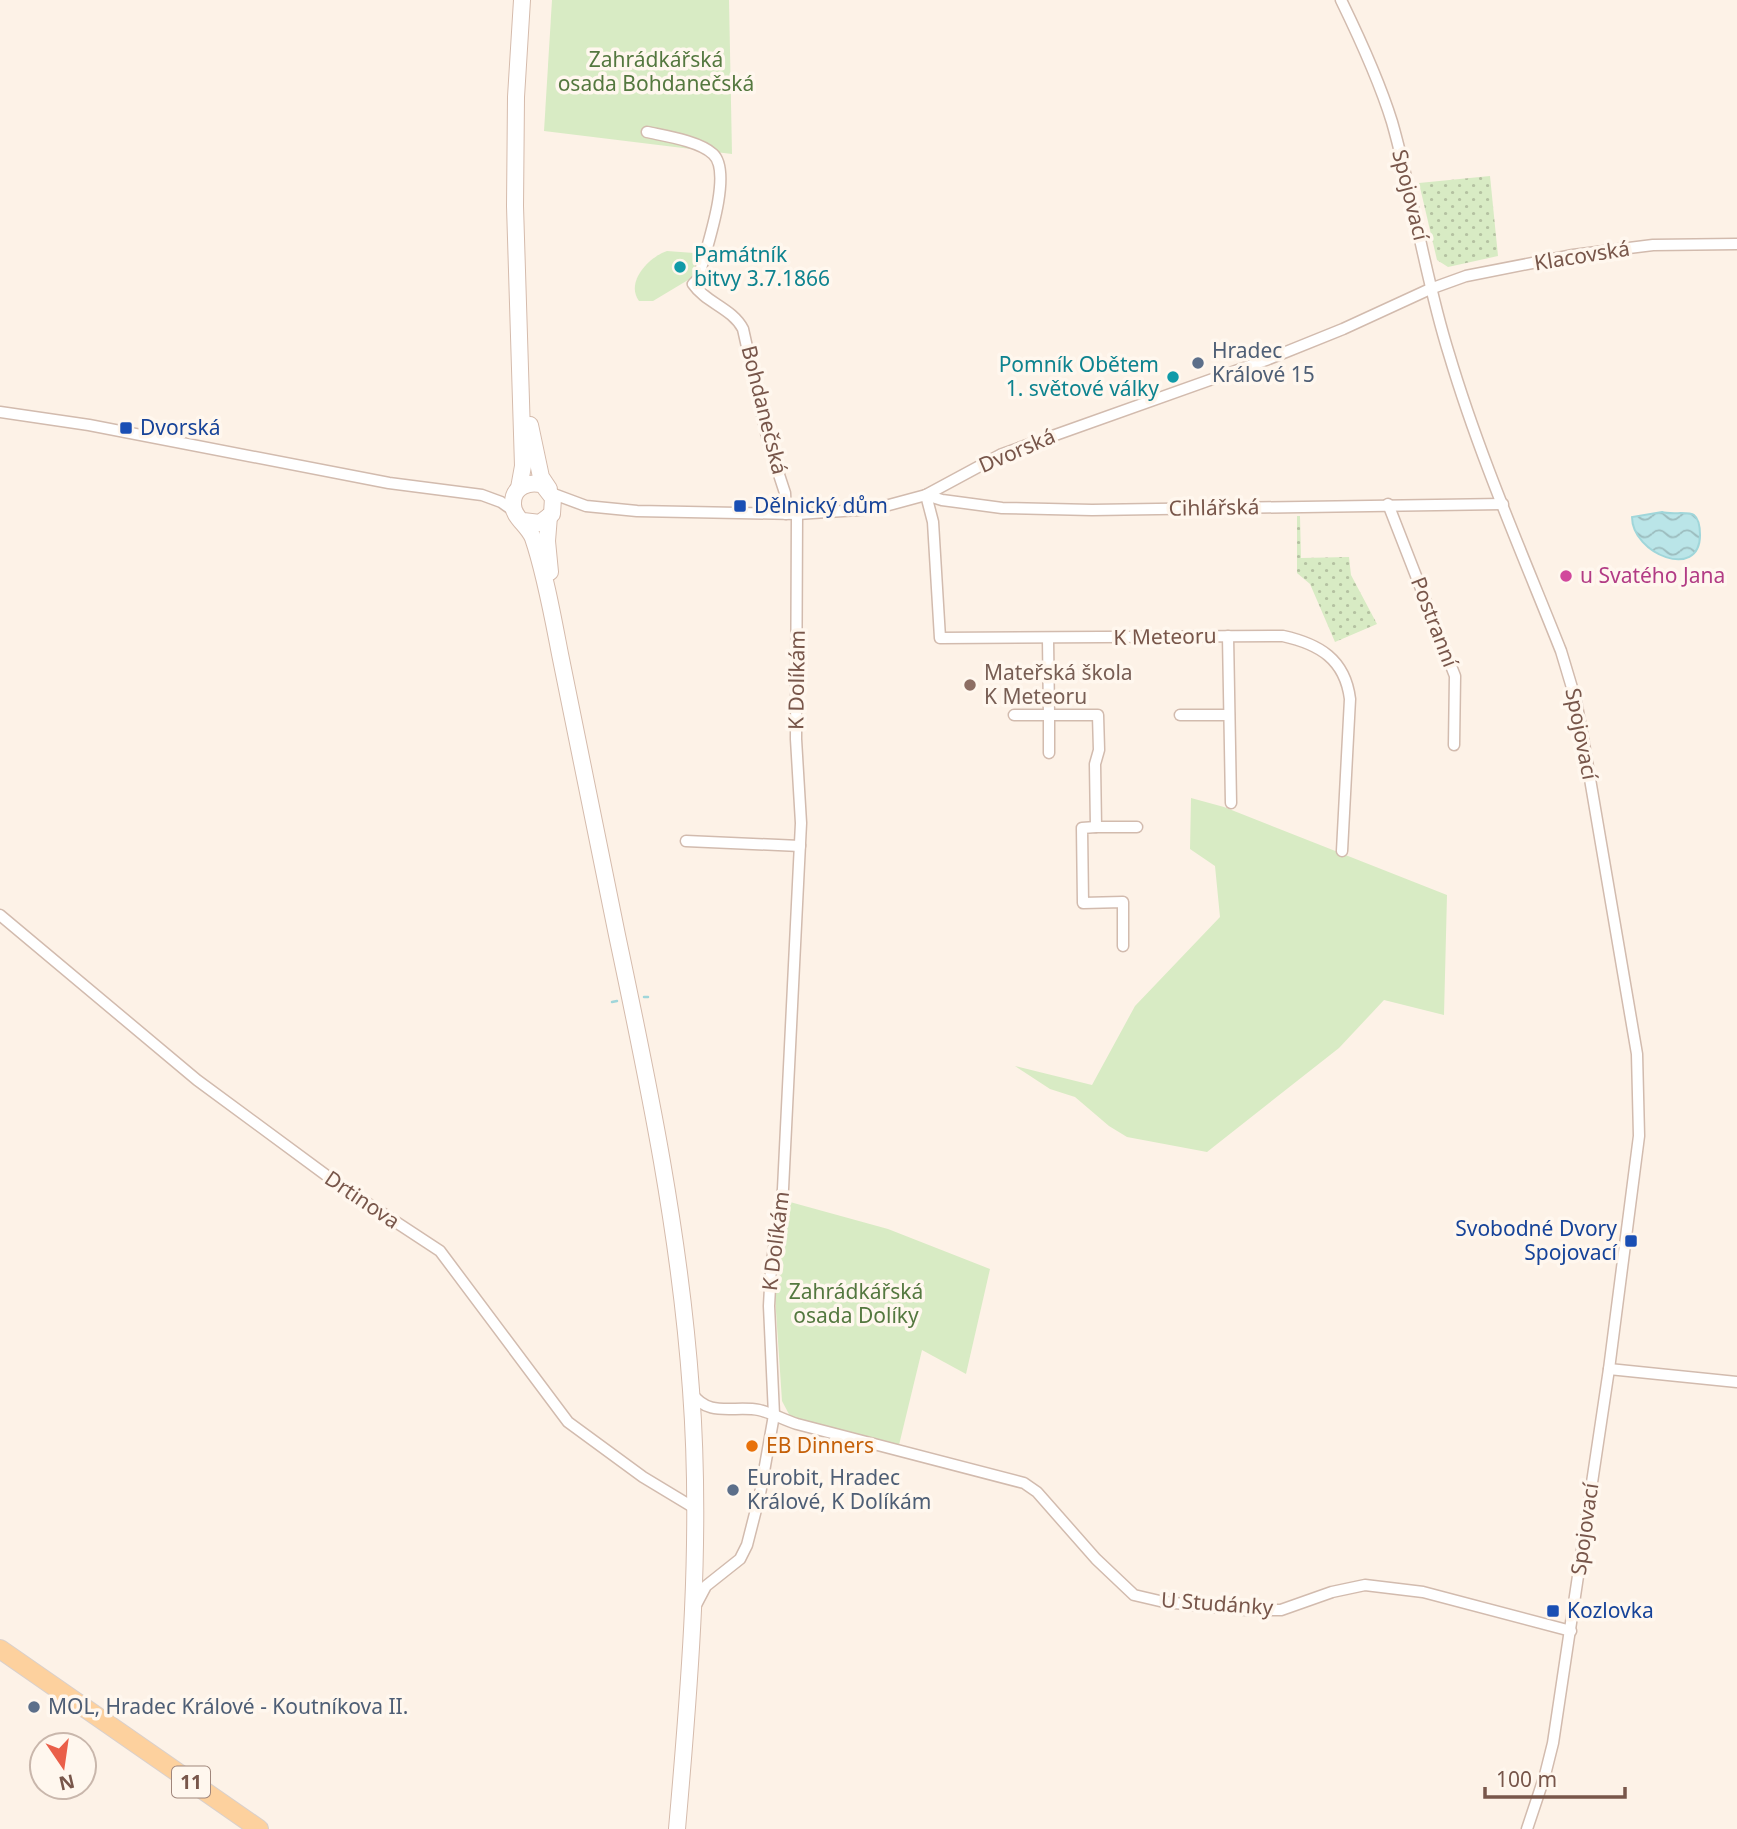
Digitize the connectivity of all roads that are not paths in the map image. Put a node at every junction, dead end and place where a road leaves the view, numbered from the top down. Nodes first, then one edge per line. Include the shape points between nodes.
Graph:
1 (522, 0) edge
2 (1341, 0) edge
3 (647, 132) dead end
4 (1737, 244) edge
5 (1430, 289) junction
6 (521, 371) junction
7 (0, 412) edge
8 (519, 489) junction
9 (550, 491) junction
10 (482, 495) junction
11 (926, 495) junction
12 (1388, 504) junction
13 (1503, 504) junction
14 (586, 506) junction
15 (792, 514) junction
16 (550, 515) junction
17 (519, 516) junction
18 (555, 631) junction
19 (1228, 636) junction
20 (1048, 639) junction
21 (1014, 715) dead end
22 (1049, 715) junction
23 (1180, 715) dead end
24 (1230, 715) junction
25 (1454, 745) dead end
26 (1049, 753) dead end
27 (1231, 803) dead end
28 (1096, 827) junction
29 (1138, 827) dead end
30 (686, 841) dead end
31 (800, 846) junction
32 (1342, 851) dead end
33 (1083, 903) junction
34 (1074, 912) dead end
35 (0, 915) edge
36 (1123, 946) dead end
37 (1609, 1370) junction
38 (1737, 1382) edge
39 (691, 1392) junction
40 (774, 1415) junction
41 (696, 1509) junction
42 (694, 1612) junction
43 (1571, 1631) junction
44 (0, 1649) edge
45 (259, 1829) edge
46 (677, 1829) edge
47 (1527, 1829) edge

1 - 6 main road via 516,118
2 - 5 street, Spojovací via 1391,121
3 - 15 street, Bohdanečská via 702,148 719,162 716,213 693,284 732,314 743,330 768,441
4 - 5 street, Klacovská via 1653,246 1573,255 1466,276
5 - 11 street, Dvorská via 1266,360 1002,454
5 - 13 street, Spojovací via 1462,396
6 - 8 main road via 523,466
6 - 9 main road via 537,461
7 - 10 street, Dvorská via 390,483
8 - 9 main road, Dvorská via 531,483
8 - 10 street, Dvorská
8 - 17 main road via 513,501
9 - 14 street, Dvorská
9 - 16 main road via 554,502
10 - 17 street, Dvorská via 502,502
11 - 12 street, Cihlářská via 1002,508 1092,510
11 - 15 street, Dvorská via 859,512
11 - 20 street, K Meteoru via 933,522 940,638
12 - 13 street, Cihlářská
12 - 25 street, Postranní via 1455,676
13 - 37 street, Spojovací via 1576,701 1637,1054 1639,1136
14 - 15 street, Dvorská
14 - 16 street, Dvorská
15 - 31 street, K Dolíkám
16 - 17 main road, Dvorská via 540,523
16 - 18 main road via 547,541
17 - 18 main road via 533,538
18 - 39 main road via 668,1187
19 - 20 street, K Meteoru
19 - 24 street
19 - 32 street, K Meteoru via 1304,640 1332,657 1339,667 1350,699
20 - 22 street
21 - 22 street
22 - 26 street
22 - 28 street via 1098,715
23 - 24 street
24 - 27 street
28 - 29 street
28 - 33 street via 1082,828
30 - 31 street
31 - 40 street, K Dolíkám via 783,1189 769,1306
33 - 34 street
33 - 36 street via 1123,902
35 - 41 street, Drtinova via 197,1080 338,1184 440,1251 568,1422 643,1478
37 - 38 street
37 - 43 street, Spojovací
39 - 40 street, U Studánky via 712,1409
39 - 41 main road
40 - 42 street, K Dolíkám via 747,1545 740,1559 706,1586
40 - 43 street, U Studánky via 1024,1483 1134,1594 1219,1608 1281,1610 1365,1585 1423,1592
41 - 42 main road
42 - 46 main road
43 - 47 street, Spojovací via 1545,1775
44 - 45 main road, 11

